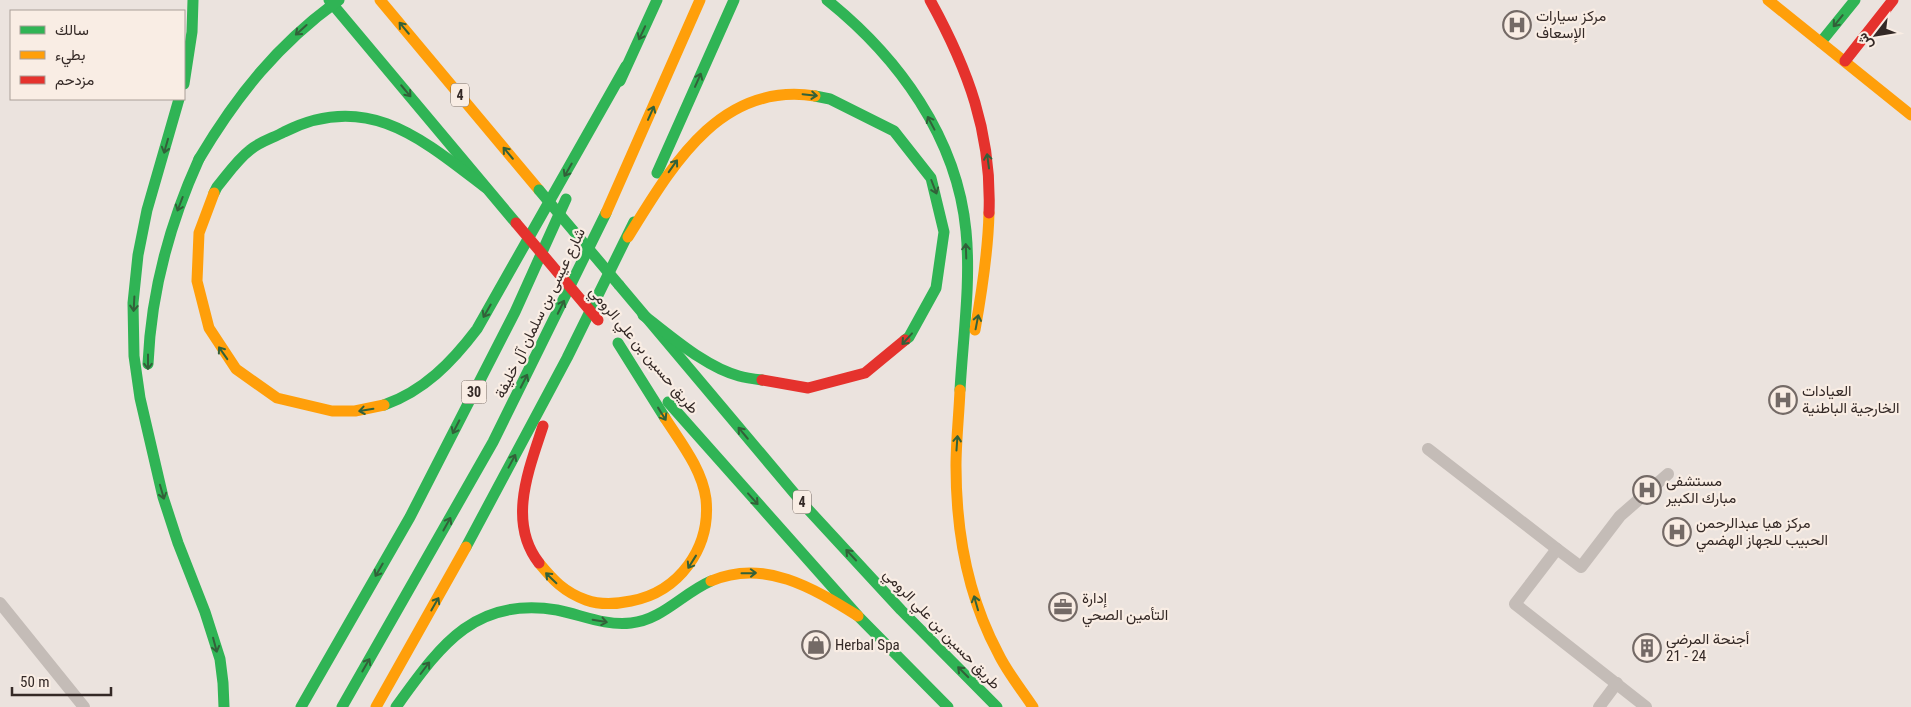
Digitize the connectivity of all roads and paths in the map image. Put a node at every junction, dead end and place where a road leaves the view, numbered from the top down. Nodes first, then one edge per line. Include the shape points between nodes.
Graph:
1 (193, 0) edge
2 (329, 0) edge
3 (339, 0) edge
4 (380, 0) edge
5 (657, 0) edge
6 (700, 0) edge
7 (734, 0) edge
8 (827, 0) edge
9 (930, 0) edge
10 (1768, 0) edge
11 (1855, 0) edge
12 (1893, 0) edge
13 (1821, 42) junction
14 (1846, 61) junction
15 (626, 66) junction
16 (185, 78) edge
17 (179, 100) edge
18 (1911, 115) edge
19 (486, 188) junction
20 (628, 236) junction
21 (643, 314) junction
22 (618, 343) junction
23 (567, 358) junction
24 (959, 404) junction
25 (150, 445) junction
26 (1428, 449) dead end
27 (1668, 474) dead end
28 (1557, 548) junction
29 (0, 603) edge
30 (858, 616) junction
31 (1617, 683) junction
32 (84, 707) edge
33 (224, 707) edge
34 (301, 707) edge
35 (342, 707) edge
36 (376, 707) edge
37 (396, 707) edge
38 (948, 707) edge
39 (997, 707) edge
40 (1033, 707) edge
41 (1598, 707) edge
42 (1646, 707) edge

1 - 16 main road
2 -> 19 main road, طريق حسين بن علي الرومي / 4
3 -> 25 main road, bridge via 296,35 258,73 228,111 190,179 163,252 152,305 148,354
21 -> 4 main road, طريق حسين بن علي الرومي / 4, bridge
5 -> 15 main road, شارع عيسى بن سلمان آل خليفة / 30
35 -> 6 main road, شارع عيسى بن سلمان آل خليفة via 493,442 618,187
20 -> 7 main road
24 -> 8 main road via 967,275 960,202 939,139 913,91 888,56 858,24
24 -> 9 main road via 984,283 990,213 989,172 981,120 969,81 949,32
10 - 13 main road
11 -> 13 main road
12 - 14 main road
13 - 14 main road
14 - 18 main road
15 -> 19 main road via 476,329 453,360 424,385 375,408 340,412 304,408 256,387 221,351 203,316 198,295 195,261 199,228 210,198 227,171 261,142 310,121 342,116 366,117 407,134
15 -> 34 main road, شارع عيسى بن سلمان آل خليفة / 30 via 515,312 410,517
17 -> 25 main road via 148,206 135,277 133,346
19 - 22 main road, طريق حسين بن علي الرومي / 4, bridge
20 -> 21 main road via 678,159 715,121 728,112 759,100 792,94 817,96 846,104 871,115 896,132 928,173 945,229 944,256 929,308 895,352 871,370 845,382 818,388 789,389 737,376 689,348
20 - 23 main road
39 -> 21 main road, طريق حسين بن علي الرومي / 4 via 805,506
22 -> 23 main road via 690,457 706,500 705,531 690,565 665,589 638,602 600,603 567,592 546,573 527,538 522,517 525,488
22 -> 30 main road, طريق حسين بن علي الرومي / 4
36 -> 23 main road via 457,565
40 -> 24 main road via 998,654 978,610 966,566 957,498
25 -> 33 main road via 170,522 216,647 224,684
26 - 28 street
27 - 28 street via 1620,516 1581,567
28 - 31 street via 1515,604
29 - 32 street
37 -> 30 main road via 453,637 478,620 504,611 547,608 607,623 641,621 665,611 701,585 736,573 750,572 791,579
30 - 38 main road, طريق حسين بن علي الرومي / 4
31 - 41 street
31 - 42 street

